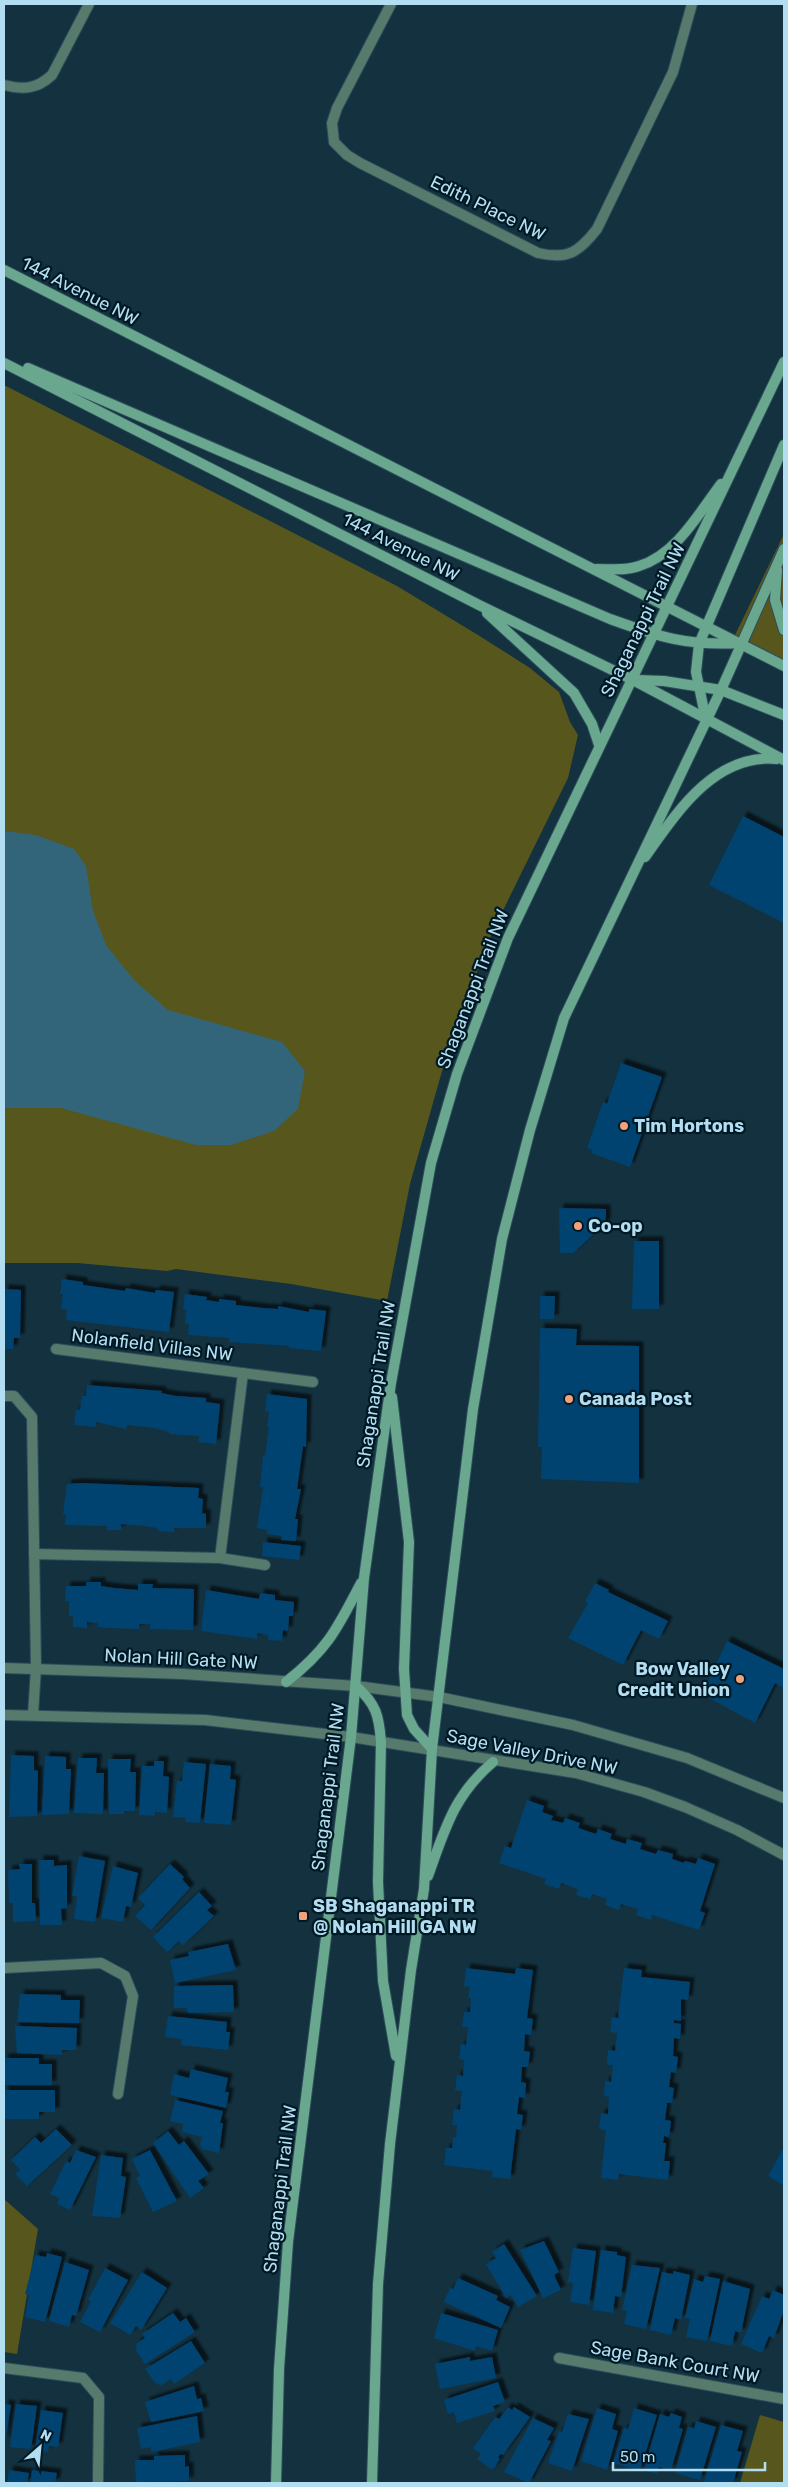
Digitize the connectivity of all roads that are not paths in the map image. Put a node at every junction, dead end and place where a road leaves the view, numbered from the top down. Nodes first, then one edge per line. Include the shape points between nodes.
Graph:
1 (89, 4) edge
2 (391, 4) edge
3 (692, 4) edge
4 (4, 85) edge
5 (4, 270) edge
6 (4, 358) edge
7 (784, 362) edge
8 (4, 363) edge
9 (784, 445) edge
10 (732, 470) junction
11 (784, 549) edge
12 (777, 565) junction
13 (593, 569) junction
14 (478, 605) junction
15 (668, 607) junction
16 (706, 626) junction
17 (784, 630) edge
18 (654, 635) junction
19 (740, 643) junction
20 (699, 644) junction
21 (784, 666) edge
22 (633, 680) junction
23 (698, 685) junction
24 (721, 690) junction
25 (784, 715) edge
26 (706, 720) junction
27 (599, 745) junction
28 (784, 760) edge
29 (628, 882) junction
30 (56, 1349) dead end
31 (243, 1373) junction
32 (313, 1382) dead end
33 (391, 1383) junction
34 (4, 1396) edge
35 (34, 1554) junction
36 (220, 1558) junction
37 (265, 1565) dead end
38 (364, 1578) junction
39 (4, 1668) edge
40 (36, 1668) junction
41 (286, 1682) junction
42 (356, 1686) junction
43 (405, 1692) junction
44 (439, 1697) junction
45 (4, 1715) edge
46 (33, 1716) junction
47 (350, 1737) junction
48 (381, 1742) junction
49 (432, 1749) junction
50 (493, 1762) junction
51 (784, 1798) edge
52 (784, 1855) edge
53 (424, 1889) junction
54 (4, 1968) edge
55 (398, 2067) junction
56 (118, 2094) dead end
57 (559, 2358) dead end
58 (4, 2368) edge
59 (784, 2399) edge
60 (98, 2483) edge
61 (276, 2483) edge
62 (372, 2483) edge

1 - 4 street via 52,75 45,82 25,89
2 - 3 street, Edith Place NW via 337,108 332,123 334,142 360,163 538,253 557,257 573,253 597,229 673,72
5 - 13 main road, 144 Avenue NW
6 - 18 main road via 610,620
7 - 10 main road, Shaganappi Trail NW
8 - 14 main road, 144 Avenue NW
9 - 16 main road
10 - 13 main road via 676,542 659,558 639,566
10 - 15 main road, Shaganappi Trail NW
11 - 12 main road
12 - 17 main road via 775,600
12 - 19 main road
13 - 15 main road, 144 Avenue NW
14 - 22 main road, 144 Avenue NW
14 - 27 main road via 574,693 592,724
15 - 16 main road, 144 Avenue NW
15 - 18 main road, Shaganappi Trail NW
16 - 19 main road, 144 Avenue NW
16 - 20 main road
18 - 20 main road
18 - 22 main road, Shaganappi Trail NW
19 - 20 main road
19 - 21 main road, 144 Avenue NW
19 - 24 main road
20 - 23 main road
22 - 23 main road
22 - 26 main road, 144 Avenue NW
22 - 27 main road, Shaganappi Trail NW
23 - 24 main road
23 - 26 main road
24 - 25 main road
24 - 26 main road
26 - 28 main road, 144 Avenue NW
26 - 29 main road
27 - 33 main road, Shaganappi Trail NW via 508,938 456,1074 431,1163
28 - 29 main road via 755,760 712,777 661,834
29 - 44 main road via 564,1018 502,1239 473,1409
30 - 31 street, Nolanfield Villas NW
31 - 32 street, Nolanfield Villas NW
31 - 36 street, Nolanfield Villas NW
33 - 38 main road, Shaganappi Trail NW
33 - 43 main road via 409,1542
34 - 35 street via 14,1396 32,1417
35 - 36 street
35 - 40 street
36 - 37 street
38 - 41 main road via 324,1648
38 - 42 main road, Shaganappi Trail NW
39 - 40 street, Nolan Hill Gate NW
40 - 41 street, Nolan Hill Gate NW
40 - 46 street
41 - 42 street, Nolan Hill Gate NW
42 - 43 street, Sage Valley Drive NW
42 - 47 main road, Shaganappi Trail NW
42 - 48 main road via 371,1699 380,1719
43 - 44 street, Sage Valley Drive NW
43 - 49 main road via 407,1715 414,1729
44 - 49 main road
44 - 51 street, Sage Valley Drive NW via 573,1725 687,1758
45 - 46 street
46 - 47 street via 205,1720
47 - 48 street, Sage Valley Drive NW
47 - 61 main road, Shaganappi Trail NW via 288,2242 279,2370
48 - 49 street, Sage Valley Drive NW
48 - 55 main road via 378,1882 382,1981
49 - 50 street, Sage Valley Drive NW
49 - 53 main road
50 - 52 street, Sage Valley Drive NW via 576,1773 644,1792 737,1830
50 - 53 main road via 458,1800
53 - 55 main road
54 - 56 street via 101,1963 125,1976 133,1996
55 - 62 main road via 378,2284
57 - 59 street, Sage Bank Court NW
58 - 60 street via 83,2378 99,2397

